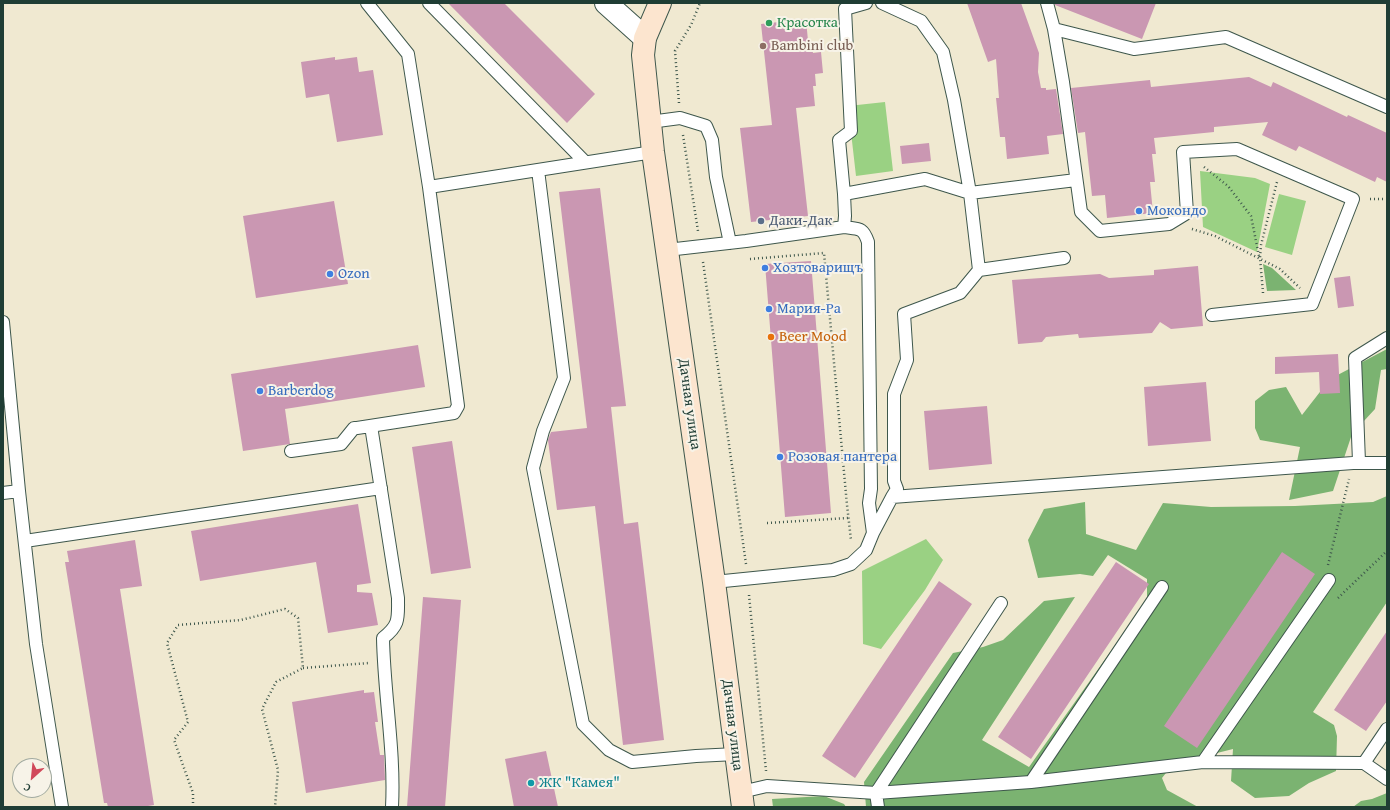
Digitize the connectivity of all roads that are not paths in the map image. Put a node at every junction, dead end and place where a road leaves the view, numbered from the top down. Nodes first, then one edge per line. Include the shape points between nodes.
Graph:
1 (367, 3) edge
2 (429, 3) edge
3 (606, 3) edge
4 (660, 3) edge
5 (866, 3) edge
6 (882, 3) edge
7 (1047, 3) edge
8 (1054, 29) junction
9 (645, 38) junction
10 (1387, 108) edge
11 (650, 122) junction
12 (653, 152) junction
13 (585, 162) junction
14 (538, 170) junction
15 (1076, 180) junction
16 (429, 187) junction
17 (970, 193) junction
18 (844, 194) junction
19 (844, 227) junction
20 (730, 242) junction
21 (667, 250) junction
22 (1064, 258) dead end
23 (979, 270) junction
24 (1212, 315) dead end
25 (3, 322) edge
26 (1386, 338) edge
27 (370, 426) junction
28 (291, 451) dead end
29 (1356, 462) junction
30 (1387, 463) edge
31 (381, 488) junction
32 (19, 491) junction
33 (3, 493) edge
34 (892, 497) junction
35 (873, 533) junction
36 (25, 541) junction
37 (714, 582) junction
38 (1325, 584) road end
39 (1162, 587) dead end
40 (1001, 603) dead end
41 (1387, 729) edge
42 (736, 754) junction
43 (1203, 762) junction
44 (1364, 763) junction
45 (1387, 779) edge
46 (1031, 782) junction
47 (876, 793) junction
48 (742, 800) edge
49 (62, 807) edge
50 (392, 807) edge
51 (878, 807) edge

1 - 16 lane via 409,58
2 - 13 lane
3 - 9 street
4 - 9 street, Дачная улица
5 - 18 lane via 845,9 851,131 839,140
6 - 17 lane via 921,21 943,52
7 - 8 lane
8 - 10 lane via 1134,49 1226,37
8 - 15 lane
9 - 11 street, Дачная улица via 642,55
11 - 12 street, Дачная улица
11 - 20 lane via 680,118 706,126 712,140 716,177
12 - 13 lane
12 - 21 street, Дачная улица
13 - 14 lane
14 - 16 lane
14 - 42 lane via 564,378 543,431 533,468 583,724 609,750 632,762
15 - 17 lane
15 - 24 lane via 1081,212 1100,231 1169,224 1187,213 1183,152 1237,149 1353,199 1312,304
16 - 27 lane via 458,406 454,413
17 - 18 lane via 925,179
17 - 23 lane
18 - 19 lane
19 - 20 lane
19 - 35 lane via 860,229 868,242 871,489 869,503
20 - 21 lane
21 - 37 street, Дачная улица
22 - 23 lane
23 - 34 lane via 960,293 904,314 907,360 894,394 894,480 897,489
25 - 32 lane
26 - 29 lane via 1355,358
27 - 28 lane via 354,428 341,444
27 - 31 lane
29 - 30 lane
29 - 34 lane
31 - 36 lane
31 - 50 lane via 398,598 398,618 393,630 383,638 393,786
32 - 33 lane
32 - 36 lane
34 - 35 lane
35 - 37 lane via 866,550 851,564 833,570
36 - 49 lane via 36,644
37 - 42 street, Дачная улица
38 - 43 lane
39 - 46 lane
40 - 47 lane
41 - 44 lane
42 - 48 street, Дачная улица
43 - 44 lane
43 - 46 lane
44 - 45 lane
46 - 47 lane
47 - 48 lane via 767,786
47 - 51 lane

